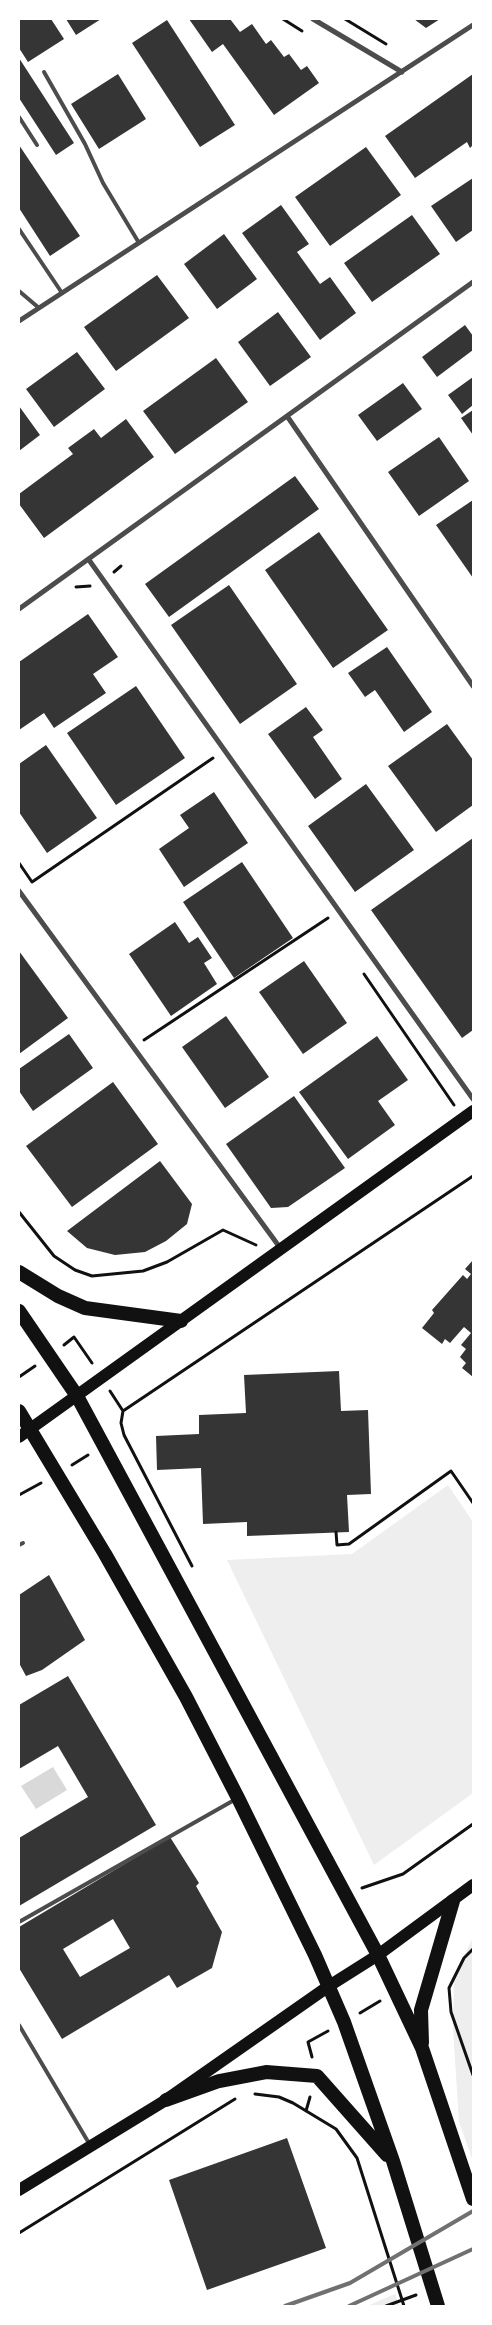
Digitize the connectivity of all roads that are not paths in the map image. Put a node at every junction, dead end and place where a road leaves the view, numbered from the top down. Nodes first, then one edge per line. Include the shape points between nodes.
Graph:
1 (313, 19) edge
2 (473, 25) edge
3 (44, 72) dead end
4 (402, 72) junction
5 (19, 117) edge
6 (38, 145) dead end
7 (19, 229) edge
8 (139, 243) junction
9 (473, 282) edge
10 (19, 291) edge
11 (62, 293) junction
12 (39, 308) junction
13 (19, 321) edge
14 (287, 416) junction
15 (89, 560) junction
16 (19, 609) edge
17 (473, 686) edge
18 (19, 891) edge
19 (472, 1096) edge
20 (473, 1111) edge
21 (281, 1250) junction
22 (19, 1272) edge
23 (19, 1311) edge
24 (181, 1322) junction
25 (77, 1396) junction
26 (19, 1411) edge
27 (31, 1429) junction
28 (19, 1437) edge
29 (238, 1798) junction
30 (473, 1884) edge
31 (453, 1901) junction
32 (19, 1922) edge
33 (378, 1955) junction
34 (329, 1986) junction
35 (19, 2024) edge
36 (422, 2048) junction
37 (166, 2100) junction
38 (90, 2146) junction
39 (393, 2161) junction
40 (19, 2190) edge
41 (473, 2199) edge
42 (438, 2306) edge

1 - 4 street
2 - 4 street
3 - 8 lane via 85,144 103,184
4 - 8 street
5 - 6 lane
7 - 11 lane
8 - 11 street
9 - 14 street
10 - 12 lane
11 - 12 street
12 - 13 street
14 - 15 street
14 - 17 street
15 - 16 street
15 - 19 street
18 - 21 street
20 - 21 main road
21 - 24 main road
22 - 24 highway via 85,1308
23 - 25 highway
24 - 25 main road
25 - 27 main road
25 - 33 highway
26 - 27 highway
27 - 28 main road
27 - 29 highway via 186,1697
29 - 32 lane
29 - 34 highway
30 - 31 main road
31 - 33 main road
31 - 36 highway via 422,2010
33 - 34 main road
33 - 36 highway
34 - 37 main road
34 - 39 highway
35 - 38 lane
36 - 41 highway
37 - 38 main road
37 - 39 highway via 219,2081 266,2072 317,2076
38 - 40 main road
39 - 42 highway

